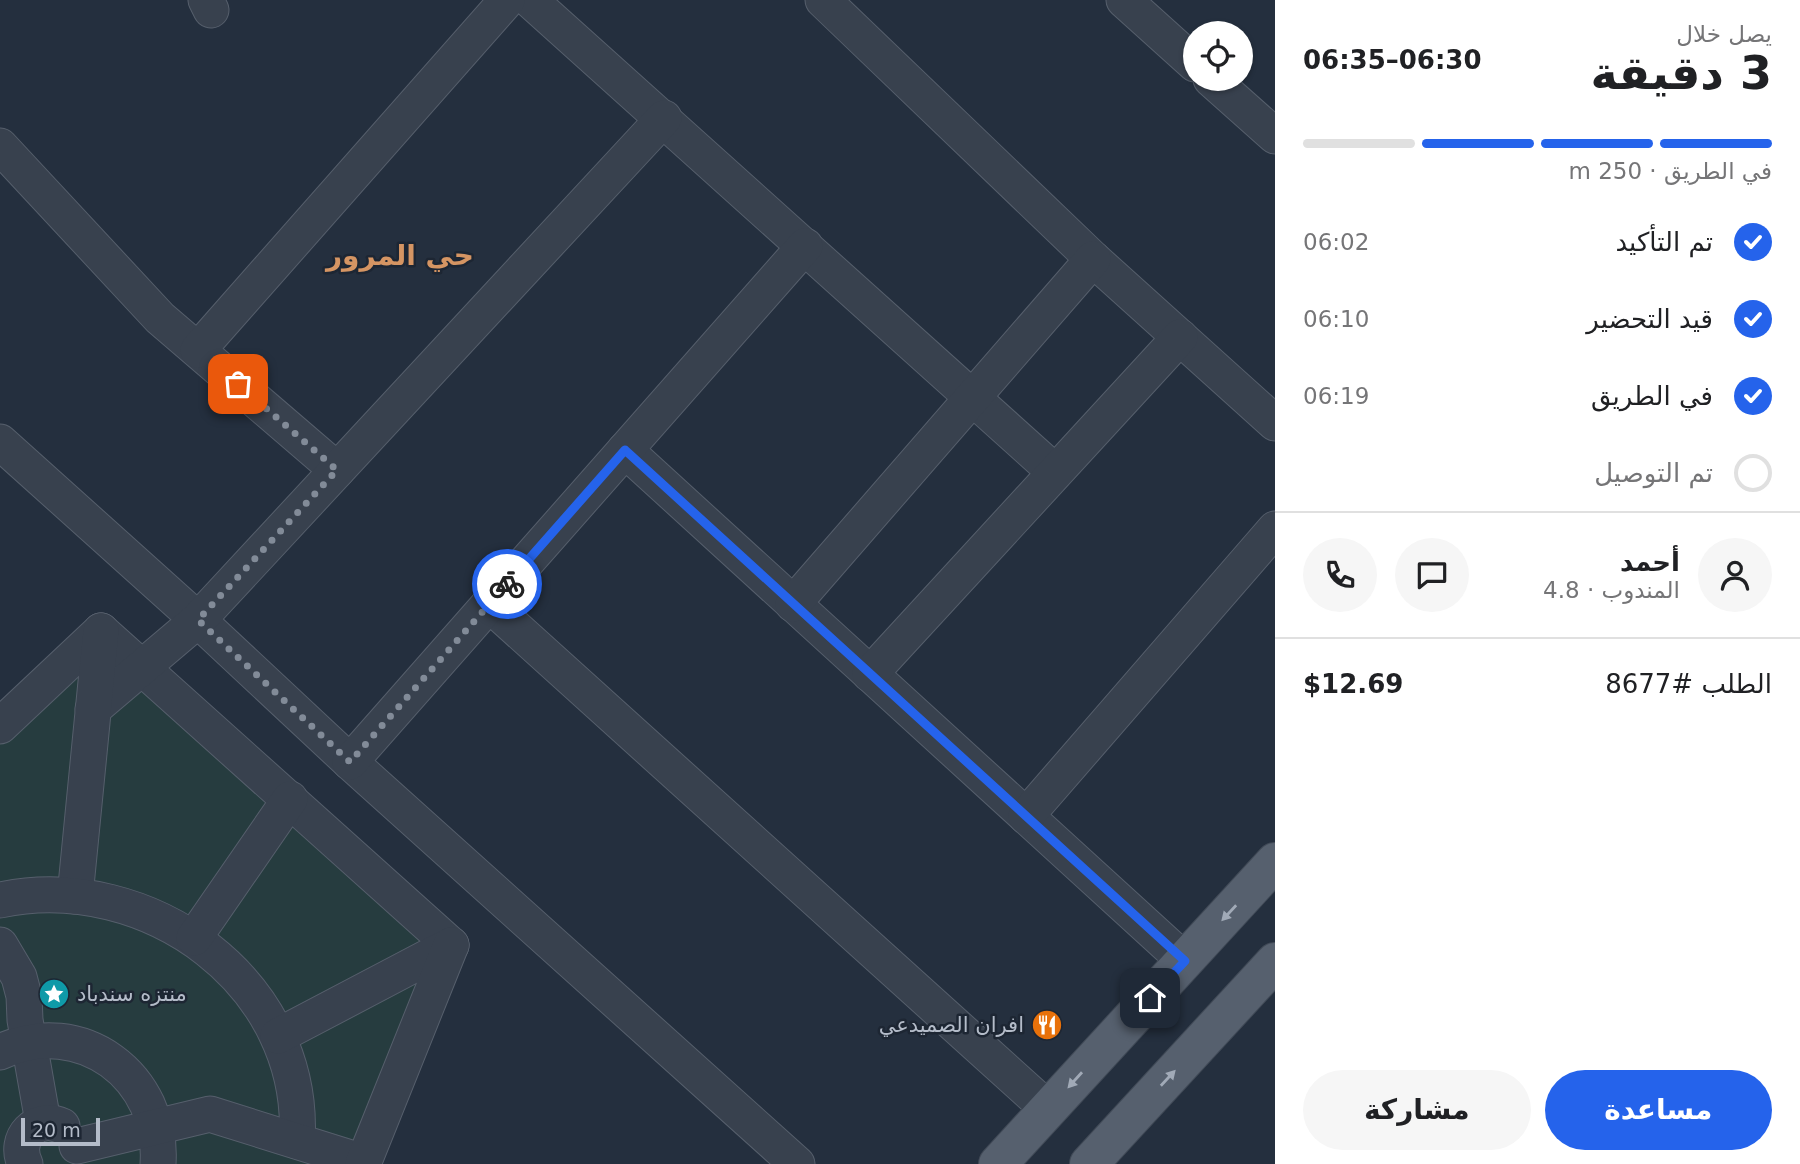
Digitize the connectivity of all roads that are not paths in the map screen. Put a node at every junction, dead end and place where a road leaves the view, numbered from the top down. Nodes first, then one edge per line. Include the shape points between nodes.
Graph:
1 (507, 0) edge
2 (530, 0) edge
3 (823, 0) edge
4 (1124, 0) edge
5 (1183, 53) edge
6 (1224, 91) edge
7 (664, 118) junction
8 (1275, 136) edge
9 (0, 146) edge
10 (805, 246) junction
11 (1093, 259) junction
12 (1180, 337) junction
13 (198, 350) junction
14 (972, 397) junction
15 (1275, 423) edge
16 (0, 442) edge
17 (625, 450) junction
18 (337, 470) junction
19 (1055, 472) junction
20 (1275, 529) edge
21 (489, 604) junction
22 (793, 604) junction
23 (198, 620) junction
24 (101, 631) junction
25 (142, 667) junction
26 (870, 674) junction
27 (93, 709) junction
28 (0, 726) edge
29 (350, 762) junction
30 (290, 799) junction
31 (1026, 816) junction
32 (1275, 862) edge
33 (75, 896) junction
34 (0, 900) edge
35 (194, 938) junction
36 (0, 945) edge
37 (451, 945) junction
38 (1185, 961) junction
39 (1275, 961) edge
40 (278, 1036) junction
41 (14, 1047) edge
42 (1048, 1110) junction
43 (43, 1122) junction
44 (157, 1128) junction
45 (297, 1141) junction
46 (75, 1155) edge
47 (16, 1160) edge
48 (363, 1163) edge
49 (158, 1164) edge
50 (797, 1164) edge
51 (998, 1164) edge
52 (1089, 1164) edge

1 - 13 street
2 - 7 street
3 - 11 street
4 - 5 street
6 - 8 street
7 - 10 street
7 - 18 street
9 - 13 street via 160,318
10 - 14 street
10 - 17 street
11 - 12 street
11 - 14 street
12 - 15 street
12 - 19 street
13 - 18 street
14 - 19 street
14 - 22 street
16 - 23 street
17 - 21 street
17 - 22 street
18 - 23 street
19 - 26 street
20 - 31 street
21 - 29 street
21 - 42 street
22 - 26 street
23 - 25 street
23 - 29 street
24 - 25 street
24 - 27 street
24 - 28 street
25 - 27 street
25 - 30 street
26 - 31 street
27 - 33 street
29 - 50 street
30 - 35 street
30 - 37 street
31 - 38 street
32 -> 38 main road
33 - 34 street
33 - 35 street via 159,918
35 - 40 street via 243,983
36 - 41 street via 19,977 24,996
37 - 40 street
37 - 48 street
38 -> 42 main road
52 -> 39 main road
40 - 45 street via 297,1106
41 - 43 street
41 - 44 street via 50,1040 92,1049 127,1073
42 - 51 main road
43 - 46 street via 54,1122 73,1135
43 - 47 street via 25,1135
44 - 45 street via 210,1114
44 - 46 street
44 - 49 street
45 - 48 street

